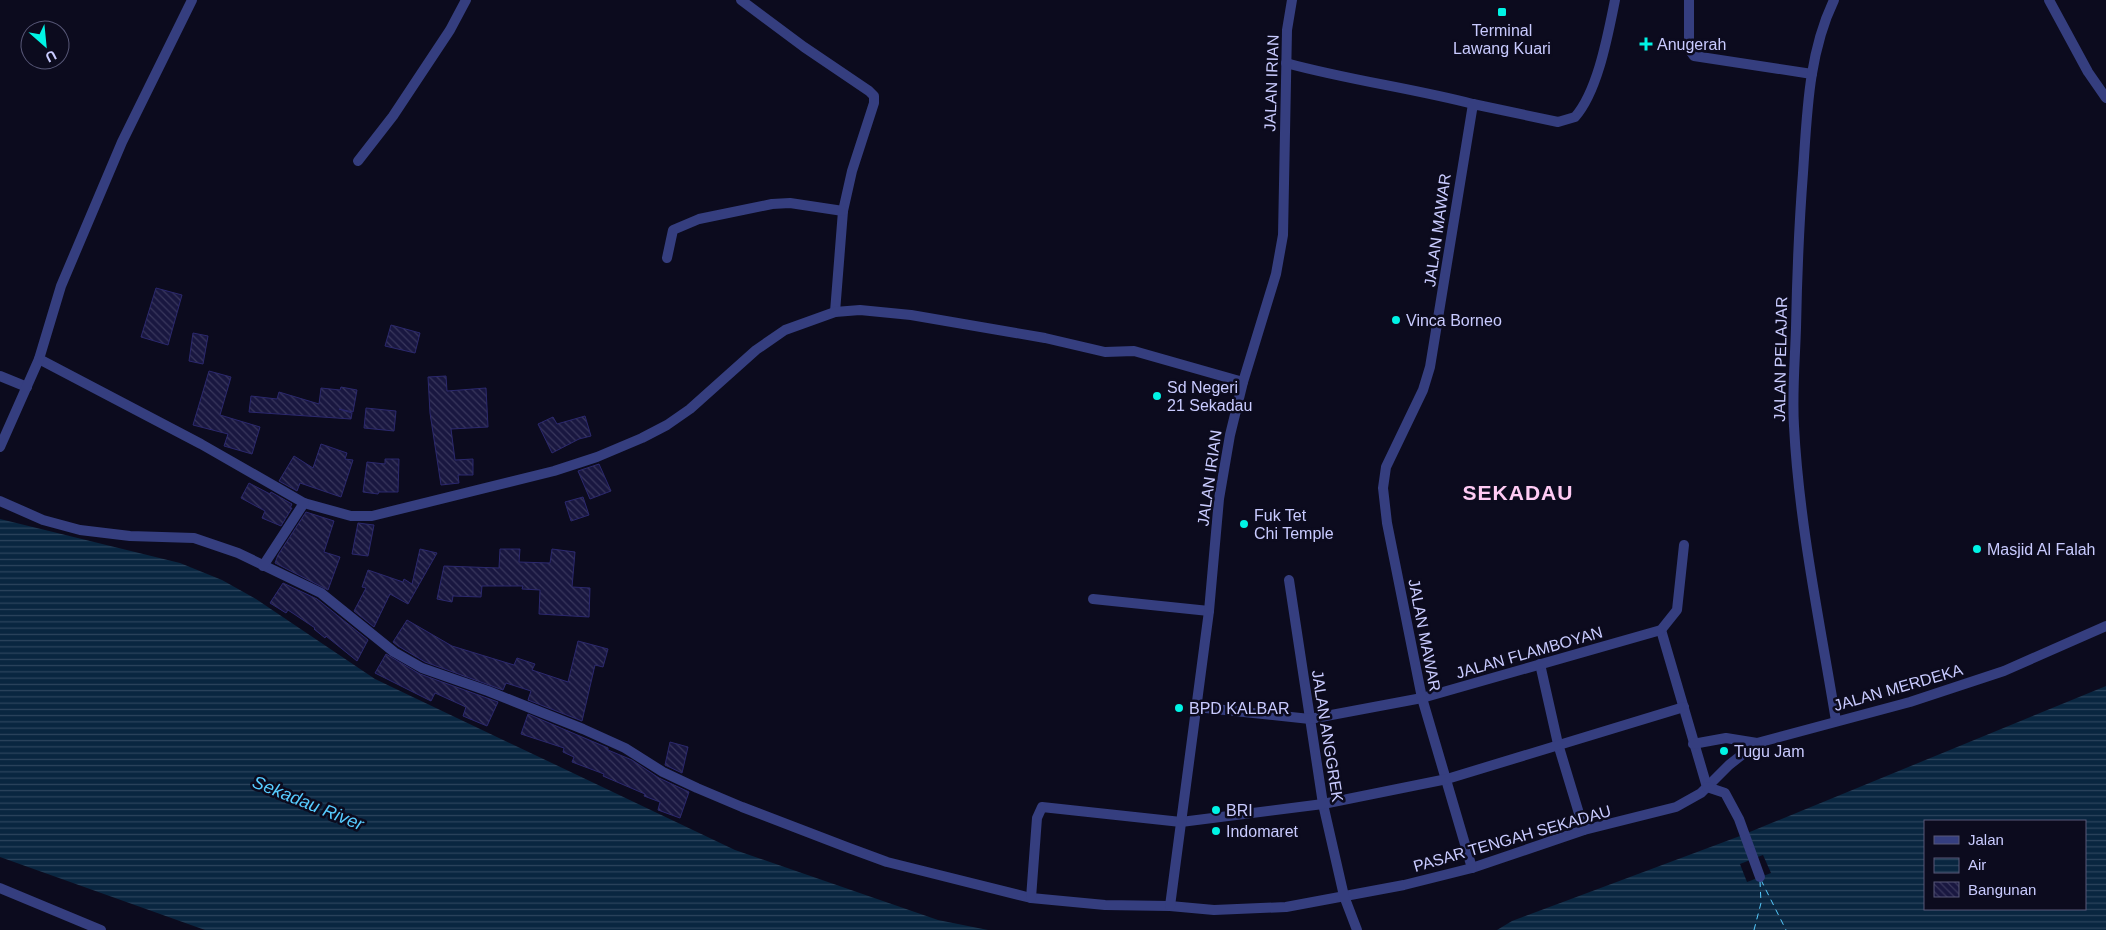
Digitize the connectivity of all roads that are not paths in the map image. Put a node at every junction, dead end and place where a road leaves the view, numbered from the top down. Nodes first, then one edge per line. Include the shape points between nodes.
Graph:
1 (192, 0) edge
2 (466, 0) edge
3 (741, 0) edge
4 (1292, 0) edge
5 (1615, 0) edge
6 (1689, 0) edge
7 (1834, 0) edge
8 (2049, 0) edge
9 (1286, 63) junction
10 (1812, 74) junction
11 (2106, 98) edge
12 (1473, 104) junction
13 (358, 161) dead end
14 (843, 211) junction
15 (667, 258) dead end
16 (834, 312) junction
17 (38, 359) junction
18 (0, 376) edge
19 (1243, 382) junction
20 (27, 387) junction
21 (0, 447) edge
22 (0, 501) edge
23 (304, 503) junction
24 (1684, 545) dead end
25 (263, 566) junction
26 (1289, 580) dead end
27 (1094, 599) dead end
28 (1209, 612) junction
29 (2106, 626) edge
30 (1661, 630) junction
31 (1540, 664) junction
32 (1422, 698) junction
33 (1196, 707) junction
34 (1684, 707) junction
35 (1310, 719) junction
36 (1836, 721) junction
37 (1758, 743) junction
38 (1558, 744) junction
39 (1693, 744) junction
40 (1447, 779) junction
41 (1707, 788) junction
42 (1323, 804) junction
43 (1182, 822) junction
44 (1584, 830) junction
45 (1472, 868) junction
46 (1760, 877) dead end
47 (0, 888) edge
48 (1344, 896) junction
49 (1030, 898) junction
50 (1170, 906) junction
51 (101, 930) edge
52 (1357, 930) edge

1 - 17 street via 118,151 62,286
2 - 13 street via 393,116
3 - 14 street via 874,96
4 - 9 street, JALAN IRIAN
5 - 12 street via 1588,98 1575,117 1558,122
6 - 10 street via 1688,49 1694,56
7 - 10 street, JALAN PELAJAR via 1824,22
8 - 11 street
9 - 12 street
9 - 19 street, JALAN IRIAN via 1281,244 1276,274
10 - 36 street, JALAN PELAJAR via 1797,253 1794,420 1812,577
12 - 32 street, JALAN MAWAR via 1430,367 1423,390 1384,475 1387,523
14 - 15 street via 781,204 699,218 673,230
14 - 16 street
16 - 19 street via 860,310 911,315 1106,352 1134,351
16 - 23 street via 785,330 756,350 690,409 667,425 597,457 392,513 351,516
17 - 20 street
17 - 23 street via 201,444
18 - 20 street
19 - 28 street, JALAN IRIAN via 1219,499
20 - 21 street
22 - 25 street, PASAR TENGAH SEKADAU via 67,527 130,536 194,538 238,553
23 - 25 street
24 - 30 street via 1679,603 1673,617
25 - 49 street, PASAR TENGAH SEKADAU via 321,593 394,652 422,668 583,729 625,748 663,772 742,807 887,862
26 - 35 street, JALAN ANGGREK
27 - 28 street
28 - 33 street, JALAN IRIAN
29 - 36 street, JALAN MERDEKA via 2004,671 1910,702
30 - 31 street, JALAN FLAMBOYAN
30 - 34 street
31 - 32 street, JALAN FLAMBOYAN
31 - 38 street
32 - 35 street, JALAN FLAMBOYAN
32 - 40 street, JALAN MAWAR
33 - 35 street, JALAN FLAMBOYAN
33 - 43 street, JALAN IRIAN
34 - 38 street
34 - 39 street
35 - 42 street, JALAN ANGGREK
36 - 37 street, JALAN MERDEKA
37 - 39 street via 1726,738
37 - 41 street, JALAN MERDEKA via 1729,765
38 - 40 street
38 - 44 street
39 - 41 street
40 - 42 street
40 - 45 street, JALAN MAWAR
41 - 44 street, PASAR TENGAH SEKADAU via 1676,807
41 - 46 street via 1725,793 1739,819
42 - 43 street
42 - 48 street, JALAN ANGGREK
43 - 49 street via 1042,808 1037,818
43 - 50 street, JALAN IRIAN
44 - 45 street, PASAR TENGAH SEKADAU
45 - 48 street, PASAR TENGAH SEKADAU
47 - 51 street
48 - 50 street, PASAR TENGAH SEKADAU via 1286,907 1214,910
48 - 52 street, JALAN ANGGREK
49 - 50 street, PASAR TENGAH SEKADAU via 1105,905

